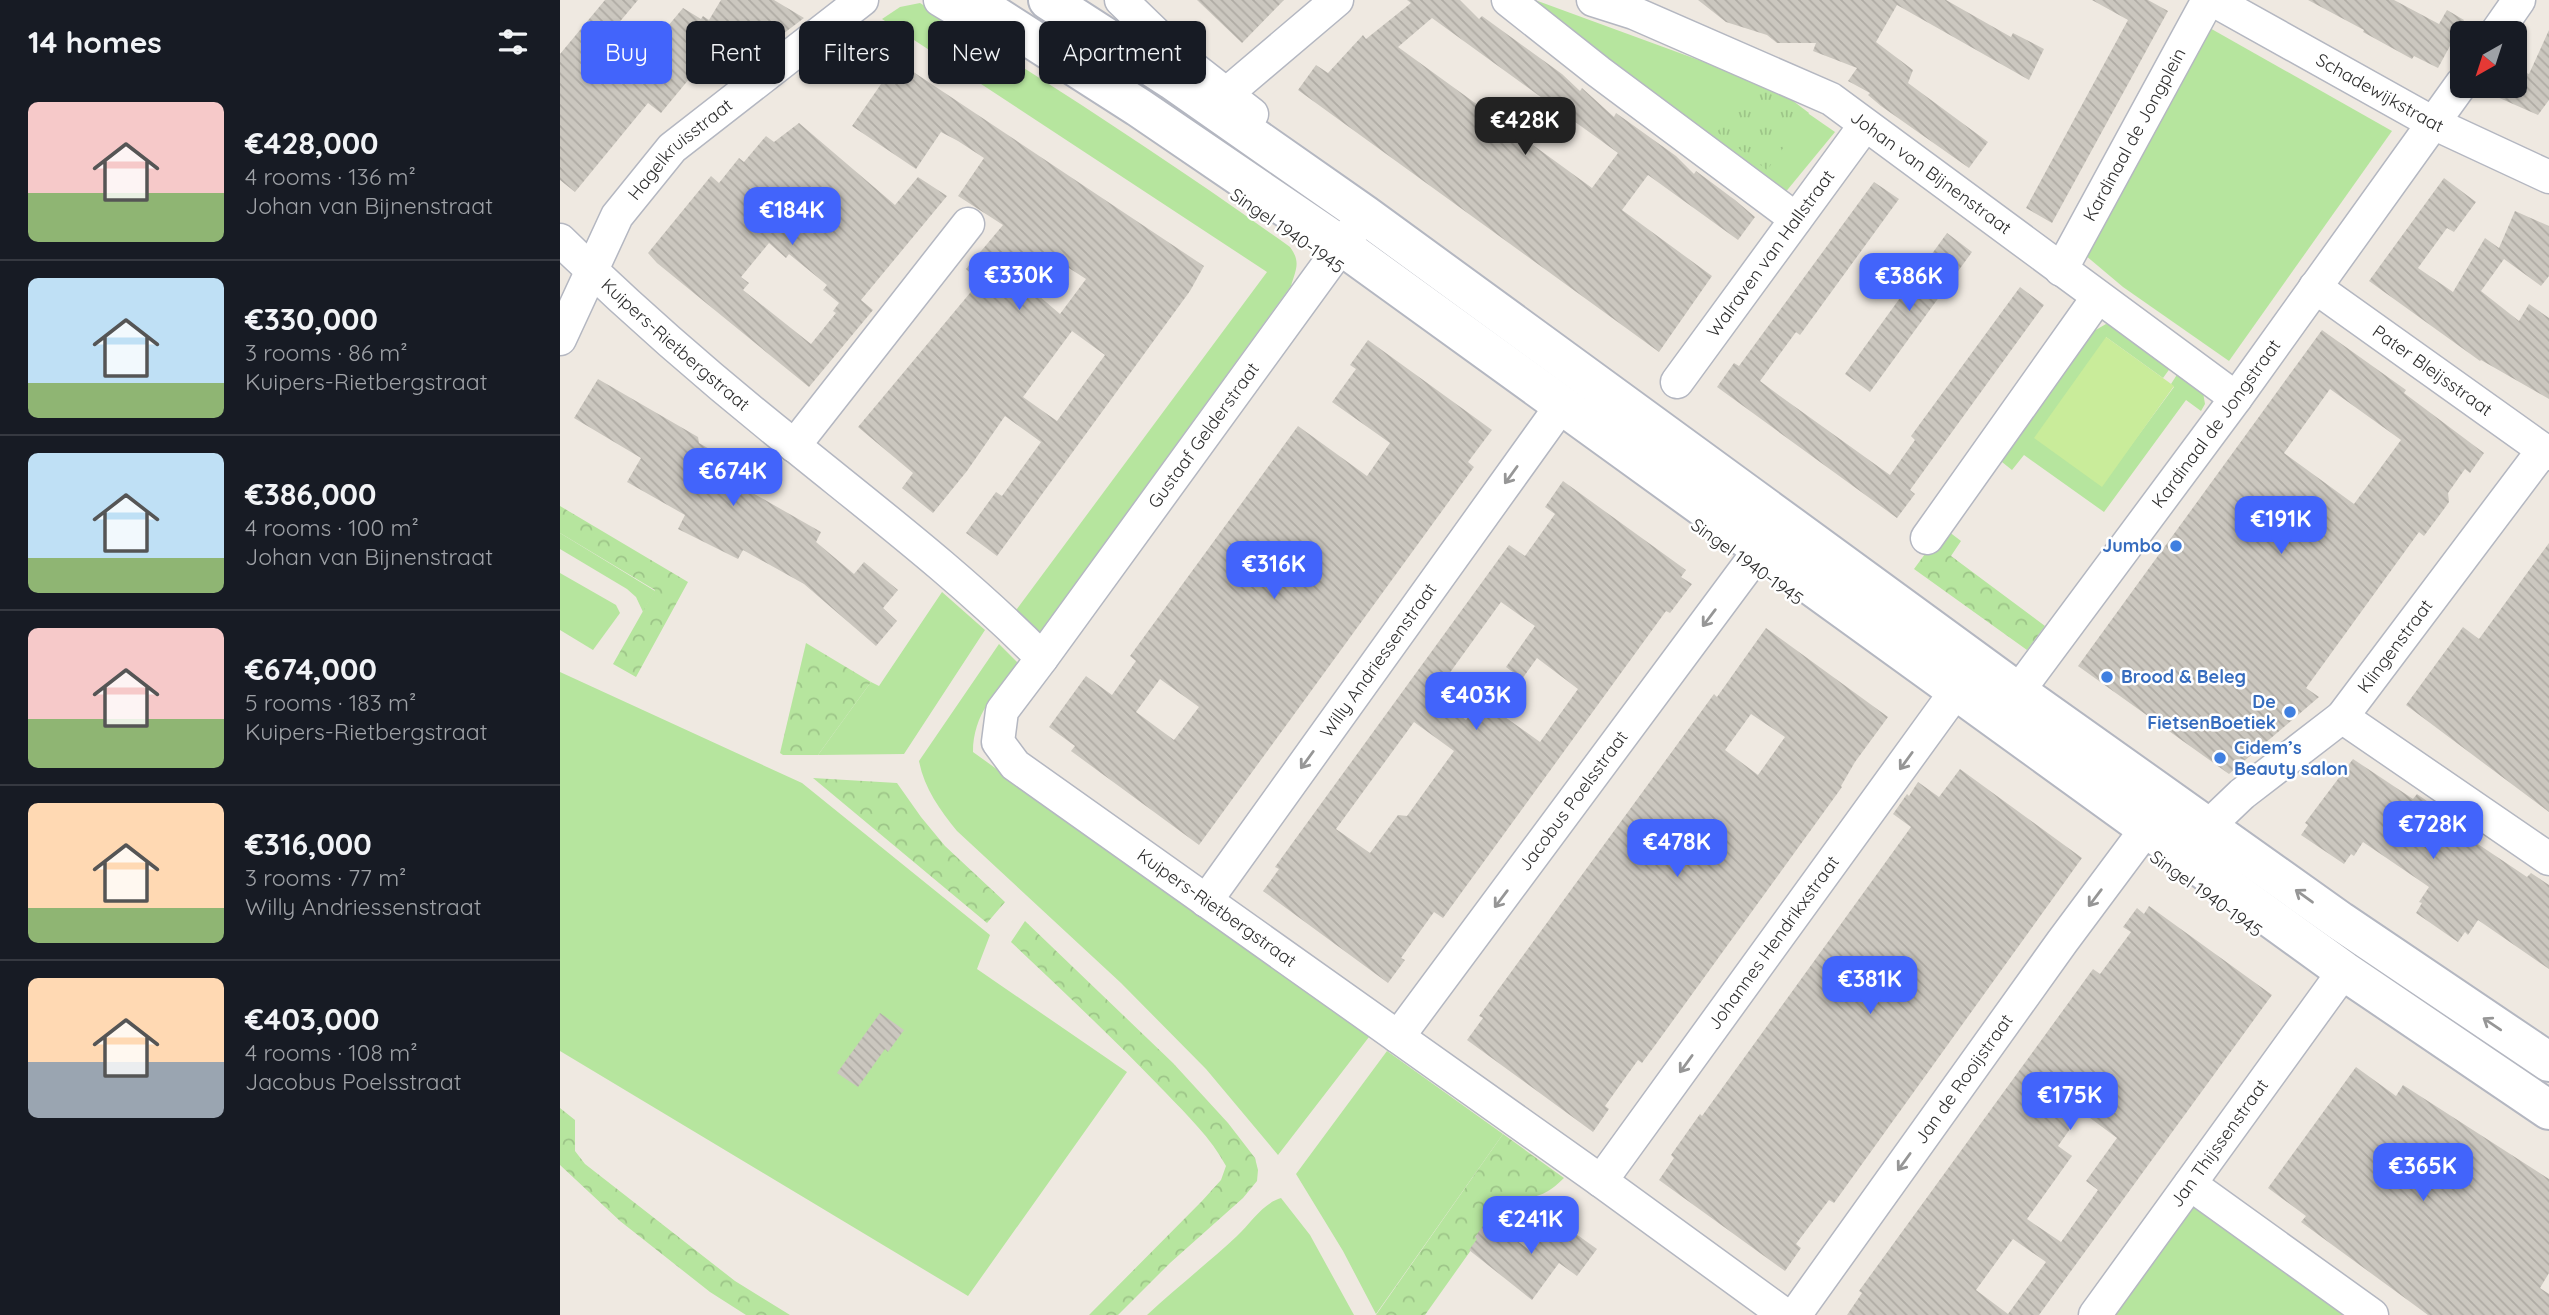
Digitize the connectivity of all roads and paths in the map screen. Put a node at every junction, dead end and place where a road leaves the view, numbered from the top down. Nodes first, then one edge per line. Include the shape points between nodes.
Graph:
1 (862, 0) edge
2 (940, 0) edge
3 (971, 0) edge
4 (1048, 0) edge
5 (1121, 0) edge
6 (1337, 0) edge
7 (1508, 0) edge
8 (1593, 0) edge
9 (2211, 0) edge
10 (2519, 0) edge
11 (2504, 21) edge
12 (1225, 95) junction
13 (2452, 98) edge
14 (2435, 124) junction
15 (1866, 125) junction
16 (2549, 177) edge
17 (1365, 215) junction
18 (1796, 219) junction
19 (968, 224) dead end
20 (560, 240) edge
21 (1336, 254) junction
22 (591, 270) junction
23 (2062, 270) junction
24 (2315, 287) junction
25 (2098, 297) junction
26 (560, 339) edge
27 (1677, 382) dead end
28 (2236, 398) junction
29 (1551, 420) junction
30 (794, 446) junction
31 (2546, 452) edge
32 (1927, 538) dead end
33 (1750, 563) junction
34 (1042, 658) junction
35 (2015, 697) junction
36 (1947, 705) junction
37 (2342, 716) junction
38 (2220, 815) junction
39 (2135, 844) junction
40 (2549, 859) edge
41 (2260, 864) junction
42 (1206, 901) junction
43 (2339, 979) junction
44 (1398, 1037) junction
45 (2549, 1062) edge
46 (2549, 1110) edge
47 (2549, 1131) edge
48 (1601, 1181) junction
49 (2190, 1184) junction
50 (1785, 1315) edge
51 (1795, 1315) edge
52 (2095, 1315) edge
53 (2372, 1315) edge

1 - 22 street, Hagelkruisstraat via 672,148 617,216
2 - 21 street, Singel 1940-1945
3 - 21 main road, Singel 1940-1945 via 1139,107
4 - 17 main road, Singel 1940-1945
5 - 12 street, Singel 1940-1945
6 - 12 street
7 - 18 street
8 - 15 street, Johan van Bijnenstraat via 1796,82 1831,99
9 - 14 street, Schadewijkstraat
9 - 23 street, Kardinaal de Jongplein
10 - 11 street
12 - 35 street, Singel 1940-1945 via 1625,382
13 - 14 street
14 - 16 street, Schadewijkstraat
14 - 24 street, Kardinaal de Jongstraat
15 - 18 street, Walraven van Hallstraat
15 - 23 street, Johan van Bijnenstraat
17 - 21 street, Gustaaf Gelderstraat
17 - 35 main road, Singel 1940-1945
18 - 27 street, Walraven van Hallstraat
19 - 30 street
20 - 22 street, Kuipers-Rietbergstraat
21 - 29 street, Singel 1940-1945
21 - 34 street, Gustaaf Gelderstraat
21 - 35 main road, Singel 1940-1945
22 - 26 street, Hagelkruisstraat
22 - 30 street, Kuipers-Rietbergstraat
23 - 25 street, Johan van Bijnenstraat
24 - 28 street, Kardinaal de Jongstraat
24 - 31 street, Pater Bleijsstraat
25 - 28 street, Johan van Bijnenstraat
25 - 32 street
28 - 35 street, Kardinaal de Jongstraat
29 - 33 street, Singel 1940-1945
29 -> 42 street, Willy Andriessenstraat
30 - 34 street, Kuipers-Rietbergstraat via 1004,619
31 - 37 street, Klingenstraat
33 - 36 street, Singel 1940-1945
33 -> 44 street, Jacobus Poelsstraat
34 - 42 street, Kuipers-Rietbergstraat via 1002,711 998,742 1015,765
35 - 38 street, Singel 1940-1945
35 - 41 main road, Singel 1940-1945
35 - 43 main road, Singel 1940-1945
36 - 39 street, Singel 1940-1945
36 -> 48 street, Johannes Hendrikxstraat
37 - 38 street, Klingenstraat
37 - 40 street
38 - 41 street, Singel 1940-1945 via 2257,841
39 - 43 street, Singel 1940-1945
39 -> 51 street, Jan de Rooijstraat
45 -> 41 main road, Singel 1940-1945
42 - 44 street, Kuipers-Rietbergstraat
43 - 46 main road, Singel 1940-1945
43 - 47 street, Singel 1940-1945
43 - 49 street, Jan Thijssenstraat
44 - 48 street, Kuipers-Rietbergstraat
48 - 50 street, Kuipers-Rietbergstraat
49 - 52 street, Jan Thijssenstraat
49 - 53 street

